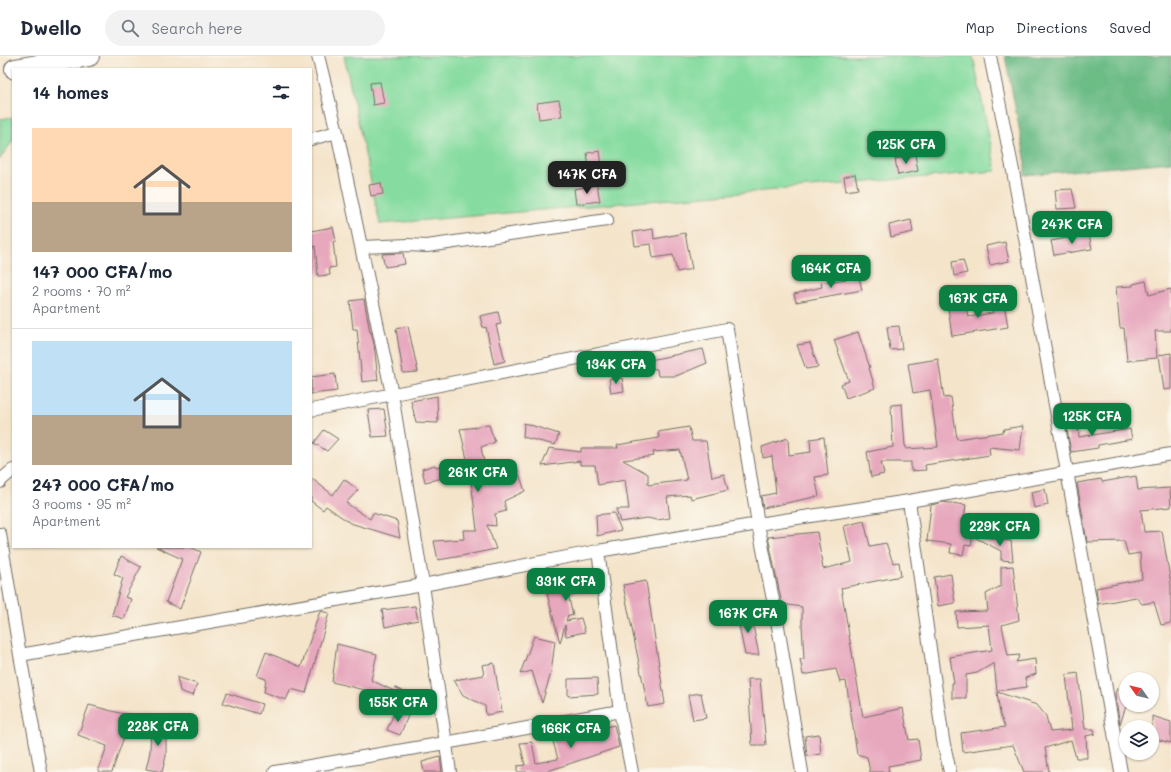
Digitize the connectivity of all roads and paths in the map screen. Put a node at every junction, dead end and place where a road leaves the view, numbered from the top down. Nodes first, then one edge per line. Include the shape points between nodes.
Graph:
1 (89, 56) edge
2 (318, 56) edge
3 (990, 56) edge
4 (20, 68) edge
5 (12, 69) edge
6 (0, 72) edge
7 (337, 132) junction
8 (312, 139) edge
9 (607, 220) dead end
10 (362, 247) junction
11 (392, 394) junction
12 (312, 410) edge
13 (1171, 454) edge
14 (12, 471) edge
15 (1067, 472) junction
16 (0, 482) edge
17 (909, 501) junction
18 (758, 524) junction
19 (0, 534) edge
20 (598, 551) junction
21 (424, 585) junction
22 (20, 655) junction
23 (620, 711) junction
24 (445, 743) junction
25 (41, 772) edge
26 (275, 772) edge
27 (450, 772) edge
28 (632, 772) edge
29 (802, 772) edge
30 (950, 772) edge
31 (1121, 772) edge

1 - 4 highway
2 - 7 street
3 - 15 street
5 - 6 highway
7 - 8 street
7 - 10 street
9 - 10 street via 434,245
10 - 11 street
11 - 12 street
11 - 18 street via 727,329
11 - 21 street
13 - 15 street
14 - 16 street
15 - 17 street
15 - 31 street
17 - 18 street
17 - 30 street via 943,740
18 - 20 street
18 - 29 street
19 - 22 street
20 - 21 street
20 - 23 street
21 - 22 street
21 - 24 street
22 - 25 street
23 - 24 street
23 - 28 street
24 - 26 street
24 - 27 street

